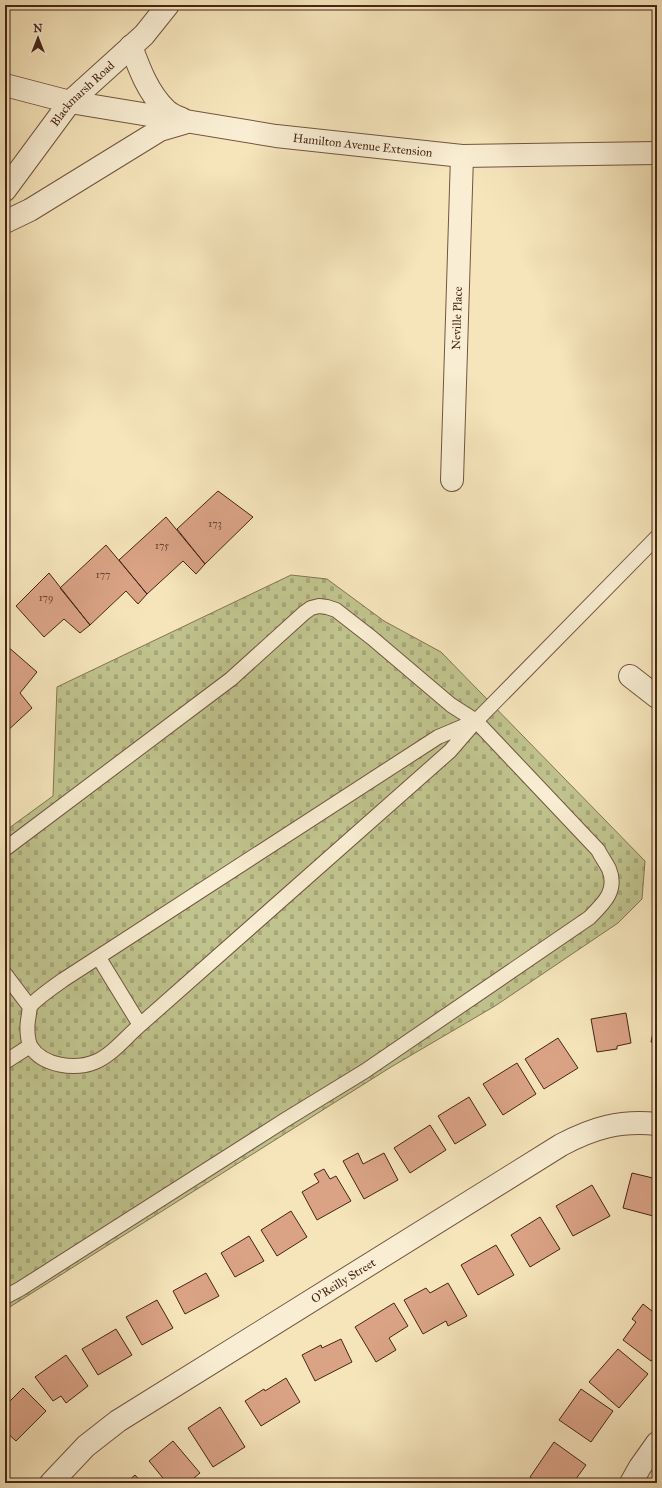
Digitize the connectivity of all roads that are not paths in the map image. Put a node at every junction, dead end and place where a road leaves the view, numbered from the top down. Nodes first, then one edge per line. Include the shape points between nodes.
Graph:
1 (168, 5) edge
2 (131, 46) junction
3 (5, 85) edge
4 (70, 102) junction
5 (187, 122) junction
6 (657, 152) edge
7 (462, 156) junction
8 (5, 190) edge
9 (5, 222) edge
10 (452, 480) dead end
11 (657, 537) edge
12 (630, 676) dead end
13 (657, 697) edge
14 (476, 721) junction
15 (5, 849) edge
16 (99, 958) junction
17 (5, 974) edge
18 (30, 1007) junction
19 (140, 1025) junction
20 (30, 1046) junction
21 (5, 1062) edge
22 (657, 1124) edge
23 (5, 1297) edge
24 (657, 1443) edge
25 (51, 1483) edge
26 (631, 1483) edge

1 - 2 street, Blackmarsh Road via 144,35
2 - 4 street, Blackmarsh Road
2 - 5 street via 153,94 166,111
3 - 4 street, Hamilton Avenue Extension
4 - 5 street, Hamilton Avenue Extension
4 - 8 street, Blackmarsh Road
5 - 7 street, Hamilton Avenue Extension via 276,136
5 - 9 street via 160,130 30,210
6 - 7 street, Hamilton Avenue Extension
7 - 10 street, Neville Place
11 - 14 lane
12 - 13 street
14 - 15 lane via 451,706 336,610 319,606 311,608 231,679
14 - 16 lane via 438,737
14 - 19 lane via 450,751
14 - 23 lane via 598,850 609,870 612,889 603,904 589,918 365,1071
16 - 18 lane via 63,980
16 - 19 lane
17 - 18 lane
18 - 20 lane via 27,1026
19 - 20 lane via 109,1054 95,1062 75,1066 41,1058
20 - 21 lane
22 - 25 street, O'Reilly Street via 621,1123 599,1128 561,1145 118,1421 86,1446
24 - 26 street

